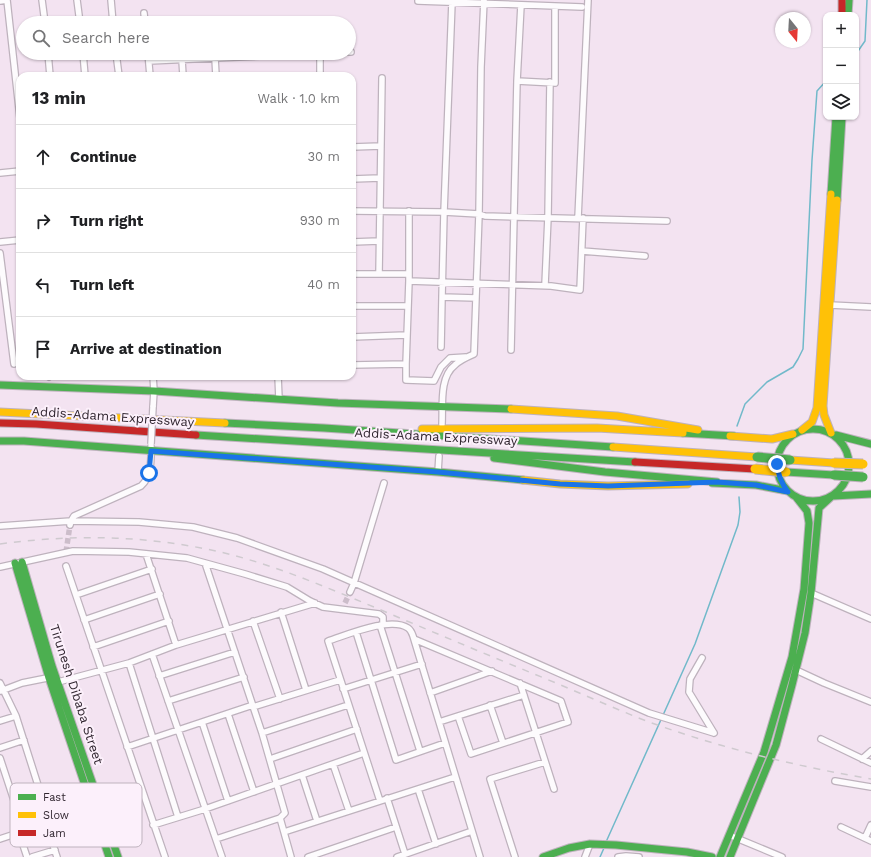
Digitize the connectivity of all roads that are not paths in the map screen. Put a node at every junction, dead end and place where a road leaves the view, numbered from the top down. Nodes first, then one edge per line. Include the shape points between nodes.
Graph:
1 (7, 0) edge
2 (42, 0) edge
3 (77, 0) edge
4 (111, 0) edge
5 (588, 0) edge
6 (842, 0) edge
7 (849, 0) edge
8 (0, 1) edge
9 (418, 1) edge
10 (452, 2) junction
11 (484, 2) edge
12 (521, 5) junction
13 (555, 6) junction
14 (582, 7) dead end
15 (842, 12) edge
16 (848, 12) edge
17 (144, 13) dead end
18 (44, 16) edge
19 (79, 16) edge
20 (112, 16) edge
21 (144, 16) edge
22 (49, 60) edge
23 (84, 60) edge
24 (117, 60) edge
25 (182, 60) joint
26 (215, 60) edge
27 (320, 60) edge
28 (149, 61) joint
29 (50, 72) edge
30 (85, 72) edge
31 (118, 72) edge
32 (150, 72) edge
33 (184, 72) edge
34 (216, 72) edge
35 (320, 72) edge
36 (382, 78) dead end
37 (517, 81) junction
38 (16, 82) edge
39 (550, 82) junction
40 (836, 120) edge
41 (842, 120) edge
42 (381, 146) junction
43 (356, 147) edge
44 (16, 171) edge
45 (0, 173) edge
46 (380, 178) junction
47 (356, 179) edge
48 (379, 210) junction
49 (356, 211) edge
50 (409, 211) junction
51 (444, 212) junction
52 (479, 214) junction
53 (514, 216) junction
54 (548, 217) junction
55 (581, 218) junction
56 (667, 221) dead end
57 (16, 240) edge
58 (0, 242) edge
59 (356, 242) edge
60 (379, 242) junction
61 (582, 251) junction
62 (0, 253) edge
63 (645, 256) dead end
64 (356, 274) edge
65 (379, 274) junction
66 (409, 274) junction
67 (409, 281) junction
68 (442, 282) junction
69 (476, 283) junction
70 (513, 284) junction
71 (545, 285) junction
72 (442, 297) junction
73 (476, 298) junction
74 (830, 305) junction
75 (356, 306) edge
76 (408, 306) junction
77 (871, 307) edge
78 (406, 335) junction
79 (356, 337) edge
80 (441, 347) dead end
81 (511, 350) dead end
82 (468, 357) junction
83 (14, 364) dead end
84 (356, 364) edge
85 (406, 364) junction
86 (153, 380) edge
87 (278, 380) edge
88 (0, 385) edge
89 (154, 391) junction
90 (279, 399) junction
91 (443, 407) junction
92 (0, 412) edge
93 (0, 423) edge
94 (442, 424) dead end
95 (357, 430) junction
96 (798, 432) junction
97 (832, 433) junction
98 (734, 436) junction
99 (0, 441) edge
100 (871, 444) edge
101 (151, 447) junction
102 (429, 449) junction
103 (439, 456) dead end
104 (867, 465) edge
105 (438, 472) junction
106 (867, 477) edge
107 (717, 482) junction
108 (384, 483) dead end
109 (788, 492) junction
110 (871, 494) edge
111 (796, 497) junction
112 (831, 497) junction
113 (71, 523) junction
114 (0, 526) edge
115 (811, 551) junction
116 (146, 554) junction
117 (205, 562) junction
118 (19, 563) junction
119 (66, 566) dead end
120 (0, 567) edge
121 (152, 569) junction
122 (354, 583) junction
123 (350, 592) tunnel mouth
124 (811, 593) junction
125 (160, 594) junction
126 (76, 595) junction
127 (315, 602) junction
128 (280, 612) junction
129 (803, 618) junction
130 (871, 619) edge
131 (84, 620) junction
132 (169, 621) junction
133 (253, 621) junction
134 (382, 625) junction
135 (227, 629) junction
136 (356, 632) junction
137 (414, 639) junction
138 (176, 645) junction
139 (93, 647) junction
140 (235, 652) junction
141 (152, 654) junction
142 (702, 658) dead end
143 (128, 663) junction
144 (422, 664) junction
145 (796, 670) junction
146 (101, 671) junction
147 (492, 671) junction
148 (396, 672) junction
149 (159, 676) junction
150 (244, 677) junction
151 (54, 678) junction
152 (340, 680) junction
153 (370, 680) junction
154 (0, 683) edge
155 (520, 683) junction
156 (343, 689) junction
157 (2, 690) edge
158 (306, 690) junction
159 (430, 693) junction
160 (524, 694) junction
161 (280, 698) junction
162 (168, 701) junction
163 (871, 702) edge
164 (348, 705) junction
165 (490, 705) junction
166 (253, 706) junction
167 (228, 714) junction
168 (16, 716) junction
169 (458, 716) junction
170 (0, 721) edge
171 (202, 722) junction
172 (439, 722) junction
173 (356, 729) junction
174 (179, 730) junction
175 (536, 732) junction
176 (262, 733) junction
177 (152, 738) junction
178 (821, 739) dead end
179 (24, 740) junction
180 (445, 743) junction
181 (503, 743) junction
182 (127, 747) junction
183 (0, 748) edge
184 (420, 751) junction
185 (871, 751) edge
186 (364, 753) junction
187 (0, 758) edge
188 (270, 759) junction
189 (862, 759) junction
190 (546, 762) junction
191 (871, 763) edge
192 (333, 764) junction
193 (302, 775) junction
194 (455, 777) junction
195 (835, 781) dead end
196 (36, 783) edge
197 (89, 783) edge
198 (139, 783) edge
199 (278, 784) junction
200 (871, 787) edge
201 (418, 789) junction
202 (554, 789) dead end
203 (10, 792) edge
204 (142, 792) edge
205 (254, 792) junction
206 (387, 798) junction
207 (228, 801) junction
208 (380, 801) junction
209 (206, 809) junction
210 (349, 811) junction
211 (178, 818) junction
212 (280, 818) junction
213 (318, 821) junction
214 (153, 825) junction
215 (871, 825) edge
216 (841, 827) dead end
217 (396, 828) junction
218 (472, 831) junction
219 (284, 832) junction
220 (10, 836) edge
221 (734, 837) junction
222 (865, 838) junction
223 (0, 839) edge
224 (216, 839) junction
225 (871, 841) edge
226 (436, 844) junction
227 (590, 844) junction
228 (25, 847) edge
229 (54, 847) edge
230 (107, 847) edge
231 (114, 847) edge
232 (55, 850) junction
233 (400, 856) edge
234 (27, 857) edge
235 (32, 857) edge
236 (57, 857) edge
237 (109, 857) edge
238 (118, 857) edge
239 (165, 857) edge
240 (222, 857) edge
241 (291, 857) edge
242 (308, 857) edge
243 (480, 857) edge
244 (515, 857) edge
245 (543, 857) edge
246 (585, 857) edge
247 (618, 857) edge
248 (639, 857) edge
249 (712, 857) edge
250 (720, 857) edge
251 (730, 857) edge
252 (782, 857) edge

1 - 8 street
1 - 38 street
2 - 18 street
3 - 19 street
4 - 20 street
5 - 55 street
6 - 15 main road
7 - 16 main road
9 - 10 street
10 - 11 street
10 - 51 street
11 - 12 street
11 - 52 street
12 - 13 street
12 - 37 street
13 - 14 street
13 - 39 street via 555,83
17 - 21 street
22 - 29 street
23 - 30 street
24 - 31 street
25 - 28 street
25 - 33 street
26 - 34 street
27 - 35 street
28 - 32 street
36 - 42 street
37 - 39 street
37 - 53 street
39 - 54 street
40 - 96 main road via 817,408 812,422
41 - 74 main road
42 - 43 street
42 - 46 street
44 - 45 street
46 - 47 street
46 - 48 street
48 - 49 street
48 - 50 street
48 - 60 street
50 - 51 street
50 - 66 street
51 - 52 street
51 - 68 street
52 - 53 street
52 - 69 street
53 - 54 street
53 - 70 street
54 - 55 street
54 - 71 street
55 - 56 street
55 - 61 street
57 - 58 street
59 - 60 street
60 - 65 street
61 - 63 street
61 - 71 street via 580,290
62 - 83 street
64 - 65 street
65 - 66 street
66 - 67 street
67 - 68 street
67 - 76 street
68 - 69 street
68 - 72 street
69 - 70 street
69 - 73 street
70 - 71 street
70 - 81 street
72 - 73 street
72 - 80 street
73 - 82 street via 474,354
74 - 77 street
74 - 97 main road via 824,410 826,423
75 - 76 street
76 - 78 street
78 - 79 street
78 - 85 street
82 - 85 street via 450,358 441,367 434,381 406,380
82 - 91 street via 454,365 445,375
84 - 85 street
86 - 89 street
87 - 90 street
88 - 89 main road
89 - 90 main road
89 - 101 street, bridge
90 - 91 main road
91 - 94 street
91 - 98 main road via 617,416
92 - 95 main road, Addis-Adama Expressway
93 - 102 main road, Addis-Adama Expressway
95 - 98 main road via 597,428
95 - 104 main road, Addis-Adama Expressway, bridge
96 - 97 main road via 816,428
96 - 98 main road via 772,439
96 - 109 main road via 783,445 778,454 778,474
97 - 100 main road
97 - 112 main road via 847,450 850,470 844,485
99 - 101 main road
101 - 105 main road
101 - 113 street via 149,473 147,481 142,486 74,516
102 - 106 main road, Addis-Adama Expressway, bridge
102 - 107 main road via 634,476
103 - 105 street
105 - 107 main road via 608,486
107 - 109 main road via 756,485
108 - 122 street
109 - 111 main road
110 - 112 main road
111 - 112 main road via 811,501
111 - 115 main road via 807,511
112 - 115 main road via 819,508
113 - 114 street
113 - 122 street via 139,522 193,527 237,538
115 - 124 main road
115 - 129 main road
116 - 117 street
116 - 118 street via 73,551
116 - 121 street
117 - 127 street via 287,587
117 - 135 street
118 - 120 street
118 - 151 main road, Tirunesh Dibaba Street
119 - 126 street
121 - 125 street
121 - 126 street
122 - 123 street
122 - 142 street via 649,712 714,732 689,692 690,679
124 - 129 main road
124 - 130 street
125 - 131 street
125 - 132 street
126 - 131 street
127 - 128 street
127 - 134 street via 328,608 344,606 379,614 383,618
128 - 133 street
128 - 158 street
129 - 145 main road
129 - 221 main road via 764,752
131 - 139 street
132 - 138 street
132 - 139 street
133 - 135 street
133 - 161 street
134 - 136 street
134 - 137 street via 392,624 409,629
134 - 148 street
135 - 138 street
135 - 140 street
136 - 152 street via 328,641
136 - 153 street
137 - 144 street
137 - 147 street
138 - 141 street
139 - 146 street
140 - 149 street
140 - 150 street
141 - 143 street
141 - 149 street
143 - 146 street
143 - 177 street
144 - 148 street
144 - 159 street
145 - 163 street
145 - 221 main road via 776,746
146 - 151 street
146 - 182 street
147 - 155 street
147 - 159 street
148 - 153 street
148 - 184 street
149 - 162 street
150 - 162 street
150 - 166 street
151 - 157 street via 22,683
151 - 197 main road, Tirunesh Dibaba Street
152 - 156 street
152 - 158 street
153 - 156 street
153 - 184 street via 396,760
154 - 157 street
155 - 160 street
155 - 175 street via 562,701 568,722
156 - 164 street
157 - 168 street
158 - 161 street
159 - 172 street
160 - 165 street
160 - 175 street
161 - 166 street
162 - 174 street
164 - 173 street
164 - 176 street
165 - 169 street
165 - 181 street
166 - 167 street
166 - 176 street
167 - 171 street
167 - 205 street
168 - 170 street
168 - 179 street
169 - 172 street
169 - 181 street via 471,754
171 - 174 street
171 - 207 street
172 - 180 street
173 - 186 street
173 - 188 street
174 - 177 street
174 - 209 street
175 - 181 street
175 - 190 street
176 - 188 street
177 - 182 street
177 - 211 street
178 - 189 street
179 - 183 street
179 - 196 street
180 - 184 street
180 - 194 street
182 - 198 street
185 - 189 street
186 - 192 street
186 - 208 street
187 - 203 street
188 - 199 street
189 - 191 street
190 - 202 street
190 - 244 street via 490,779
192 - 193 street
192 - 210 street
193 - 199 street
193 - 213 street
194 - 201 street
194 - 218 street
195 - 200 street
199 - 205 street
199 - 212 street via 285,813
201 - 206 street
201 - 226 street
204 - 214 street
205 - 207 street
206 - 208 street
206 - 217 street
207 - 209 street
208 - 210 street
209 - 211 street
209 - 224 street
210 - 213 street
211 - 214 street
212 - 219 street
212 - 224 street
213 - 219 street
214 - 239 street
215 - 222 street
216 - 222 street
217 - 233 street
217 - 242 street
218 - 226 street
218 - 243 street
219 - 241 street
220 - 223 street
221 - 250 main road
221 - 251 main road
221 - 252 street
222 - 225 street
224 - 240 street
226 - 233 street
227 - 245 main road
227 - 246 street
227 - 249 main road via 687,852
228 - 234 street
229 - 232 street
230 - 237 main road, Tirunesh Dibaba Street
231 - 238 main road, Tirunesh Dibaba Street
232 - 235 street
232 - 236 street
247 - 248 street

